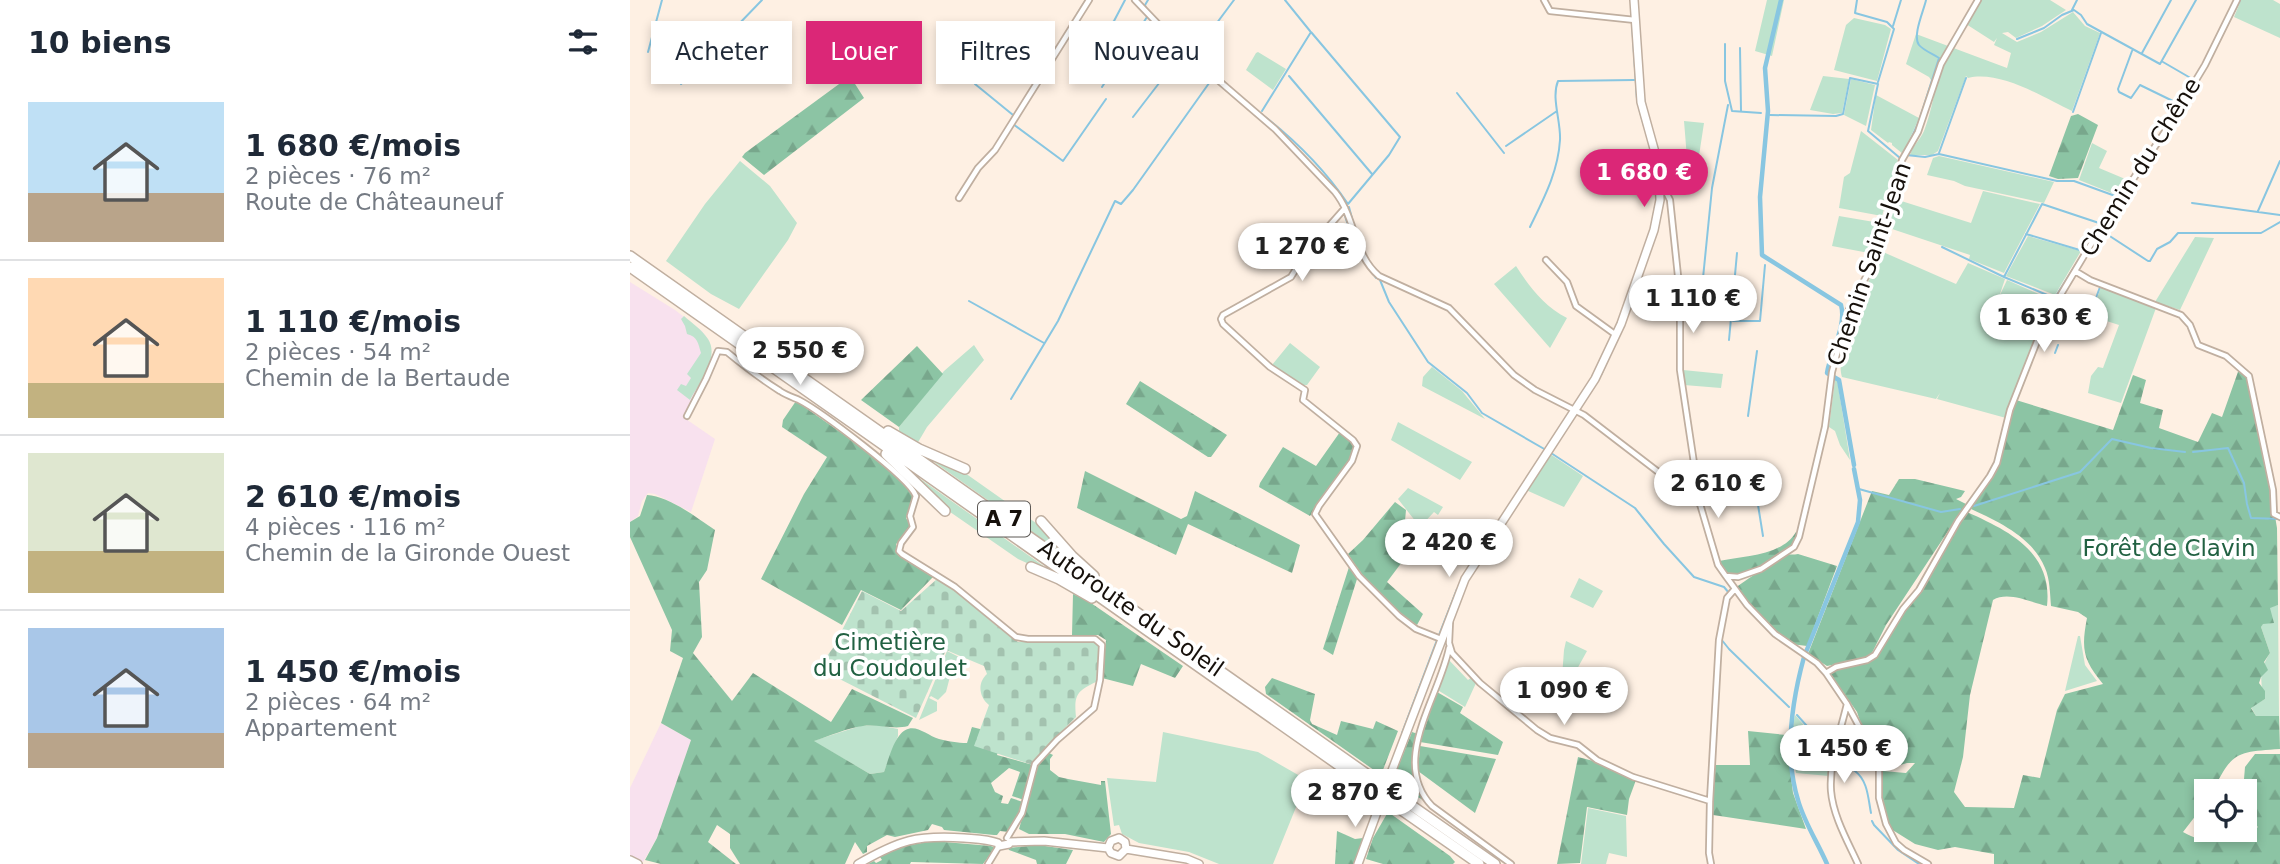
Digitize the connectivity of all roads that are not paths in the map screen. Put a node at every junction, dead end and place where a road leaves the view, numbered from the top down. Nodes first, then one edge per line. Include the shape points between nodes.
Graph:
1 (1089, 0) edge
2 (1135, 0) edge
3 (1544, 0) edge
4 (1634, 0) edge
5 (1978, 0) edge
6 (2237, 0) edge
7 (1635, 20) junction
8 (1660, 189) junction
9 (959, 198) dead end
10 (1346, 207) junction
11 (630, 256) edge
12 (1546, 260) dead end
13 (630, 267) edge
14 (2075, 271) junction
15 (1617, 336) junction
16 (1576, 410) junction
17 (687, 416) dead end
18 (851, 417) junction
19 (965, 469) dead end
20 (1700, 504) junction
21 (945, 511) dead end
22 (2280, 517) edge
23 (1041, 521) dead end
24 (1031, 567) dead end
25 (1725, 576) junction
26 (1732, 592) junction
27 (1135, 611) junction
28 (1449, 618) junction
29 (1441, 639) junction
30 (1450, 643) junction
31 (1188, 660) junction
32 (1826, 673) junction
33 (1847, 704) junction
34 (1388, 781) dead end
35 (1376, 786) junction
36 (1388, 800) junction
37 (1710, 801) junction
38 (1008, 840) junction
39 (999, 844) junction
40 (1108, 848) junction
41 (1126, 849) junction
42 (630, 860) edge
43 (1119, 860) edge
44 (638, 864) edge
45 (858, 864) edge
46 (988, 864) edge
47 (1199, 864) edge
48 (1358, 864) edge
49 (1479, 864) edge
50 (1495, 864) edge
51 (1511, 864) edge
52 (1711, 864) edge
53 (1858, 864) edge
54 (1928, 864) edge

1 - 9 street via 995,150
2 - 10 street via 1182,49 1275,128
3 - 7 street via 1550,11
4 - 7 main road
5 - 25 street, Chemin Saint-Jean via 1941,64 1918,132 1905,155 1867,275 1849,309 1799,537 1794,547 1749,575
6 - 14 street, Chemin du Chêne via 2205,65
7 - 8 main road via 1639,90
8 - 15 main road via 1654,230
8 - 20 street via 1670,200 1680,295 1680,370
10 - 16 street via 1359,249 1371,269 1449,308 1514,374
10 - 29 street via 1291,277 1221,319 1270,367 1304,390 1303,400 1353,440 1357,446 1352,461 1315,514 1359,576 1399,616
11 - 18 highway, Autoroute du Soleil / A 7
12 - 15 street via 1567,282 1576,306
13 - 18 highway, Autoroute du Soleil / A 7
14 - 22 street via 2181,314 2198,345 2226,356 2249,376 2274,514
14 - 32 street, Chemin du Chêne via 2033,346 1990,476 1875,655
15 - 16 main road
16 - 20 street
16 - 28 main road via 1480,554
17 - 38 street via 718,351 727,352 827,419 909,485 916,496 910,516 913,527 901,543 902,554 955,587 1016,637 1100,642 1094,708 1035,764 1022,813
18 - 19 highway
18 - 21 highway
18 - 27 highway, Autoroute du Soleil / A 7
18 - 31 highway, Autoroute du Soleil / A 7
20 - 25 street
23 - 27 highway via 1077,561
24 - 31 highway via 1059,579
25 - 26 street
26 - 32 street via 1775,634
26 - 37 street via 1719,640
27 - 35 highway, Autoroute du Soleil / A 7
28 - 29 main road
28 - 30 street
29 - 34 main road
30 - 37 street via 1452,653 1480,683 1550,738 1578,745 1633,777
30 - 51 street via 1421,731 1416,781 1432,806
31 - 35 highway, Autoroute du Soleil / A 7
32 - 33 street
33 - 53 street via 1834,755 1831,792
33 - 54 street via 1878,764 1885,824 1896,843
35 - 36 highway, Autoroute du Soleil / A 7, bridge
36 - 48 main road
36 - 49 highway, Autoroute du Soleil / A 7
36 - 50 highway, Autoroute du Soleil / A 7
37 - 52 street
38 - 39 main road
38 - 40 main road
39 - 45 main road via 920,837 887,847
39 - 46 street
40 - 41 main road via 1119,838
40 - 43 main road
41 - 43 main road
41 - 47 main road
42 - 44 main road

